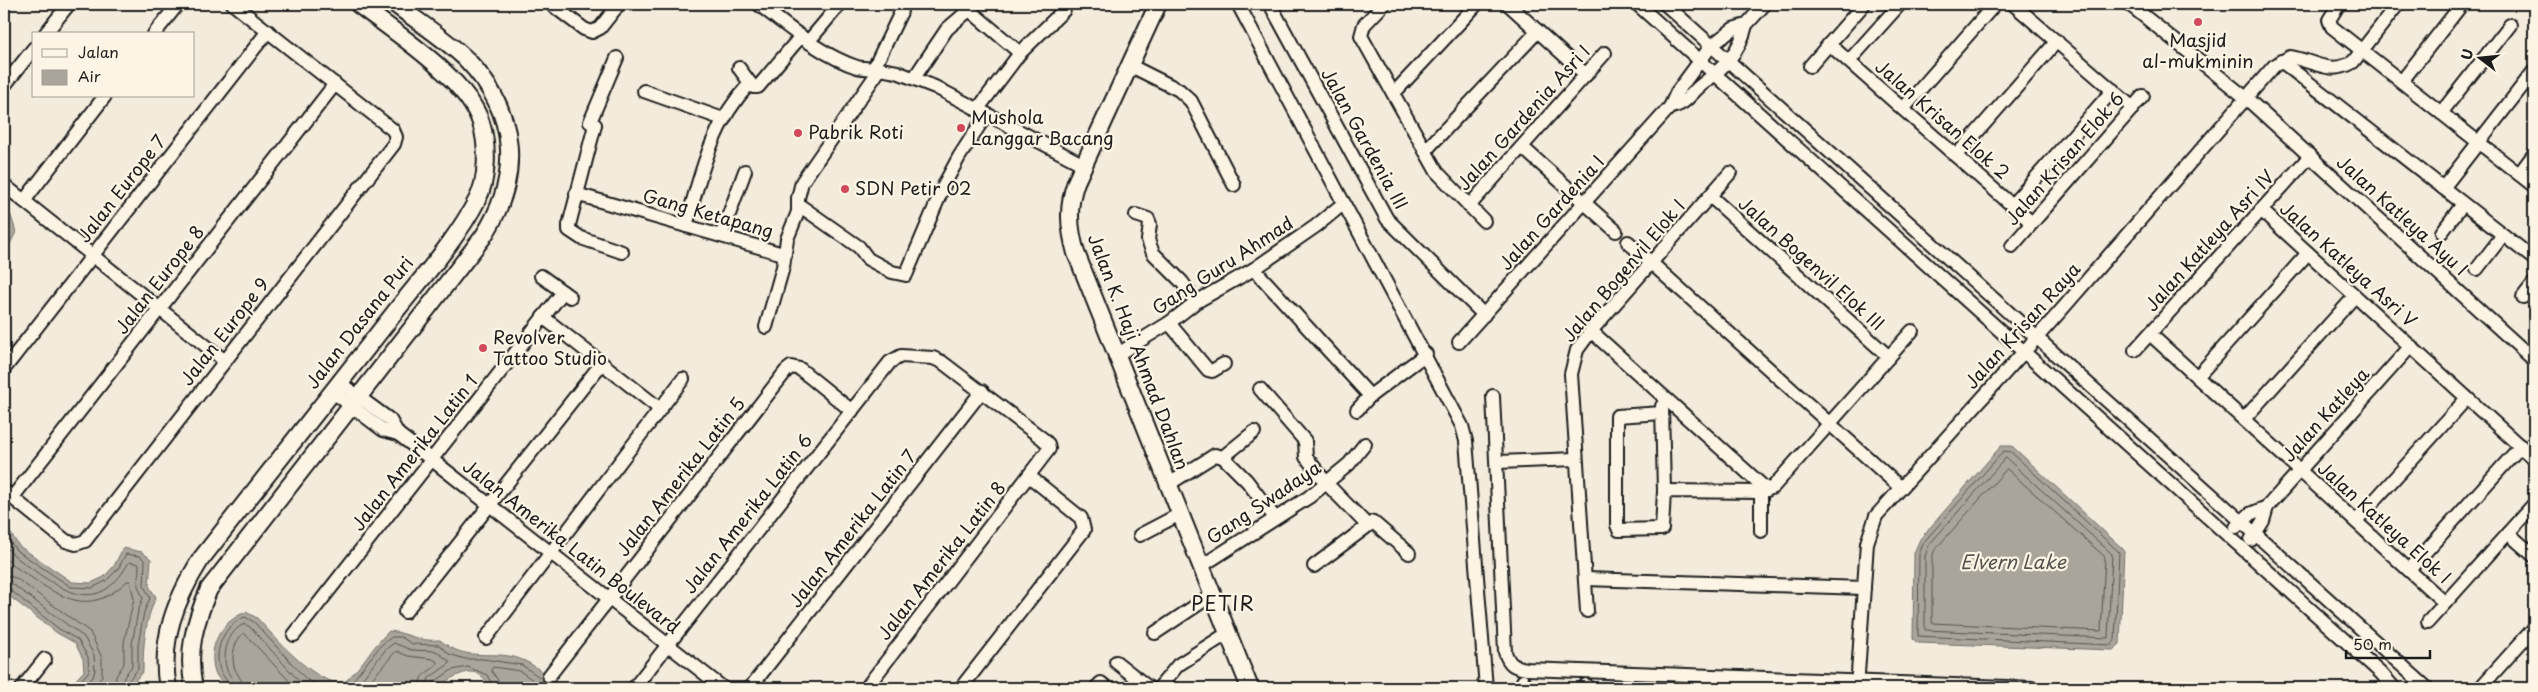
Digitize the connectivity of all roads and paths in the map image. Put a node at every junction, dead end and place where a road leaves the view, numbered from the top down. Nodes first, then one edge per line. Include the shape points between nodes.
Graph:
1 (69, 4) edge
2 (178, 4) edge
3 (233, 4) edge
4 (358, 4) edge
5 (395, 4) edge
6 (551, 4) edge
7 (619, 4) edge
8 (758, 4) edge
9 (840, 4) edge
10 (1158, 4) edge
11 (1238, 4) edge
12 (1384, 4) edge
13 (1477, 4) edge
14 (1508, 4) edge
15 (1637, 4) edge
16 (1665, 4) edge
17 (1765, 4) edge
18 (1864, 4) edge
19 (1900, 4) edge
20 (1995, 4) edge
21 (2013, 4) edge
22 (2129, 4) edge
23 (2339, 4) edge
24 (2398, 4) edge
25 (2462, 4) edge
26 (1274, 6) edge
27 (1064, 10) dead end
28 (901, 12) dead end
29 (1746, 25) junction
30 (2510, 25) dead end
31 (268, 31) junction
32 (1538, 31) junction
33 (47, 32) edge
34 (156, 32) edge
35 (805, 39) junction
36 (2057, 41) junction
37 (1829, 44) junction
38 (1711, 46) junction
39 (2362, 50) junction
40 (32, 51) edge
41 (1605, 53) dead end
42 (1020, 54) junction
43 (617, 58) dead end
44 (1699, 60) junction
45 (1728, 61) junction
46 (1849, 61) junction
47 (2281, 61) junction
48 (1131, 66) junction
49 (1810, 66) dead end
50 (739, 68) dead end
51 (877, 69) junction
52 (2534, 71) edge
53 (1586, 75) junction
54 (1716, 75) junction
55 (1689, 77) junction
56 (914, 78) junction
57 (2402, 81) junction
58 (750, 83) junction
59 (335, 84) junction
60 (4, 86) edge
61 (1699, 86) junction
62 (2112, 90) junction
63 (644, 91) dead end
64 (1394, 93) junction
65 (2144, 96) dead end
66 (103, 98) edge
67 (2246, 98) junction
68 (1670, 107) junction
69 (2133, 108) junction
70 (1903, 109) junction
71 (982, 112) junction
72 (2441, 113) junction
73 (722, 119) junction
74 (2479, 142) junction
75 (1522, 147) junction
76 (1425, 151) junction
77 (2534, 154) edge
78 (1956, 156) junction
79 (2310, 156) junction
80 (1084, 165) junction
81 (745, 171) dead end
82 (1730, 173) dead end
83 (2519, 174) junction
84 (4, 185) edge
85 (1234, 185) dead end
86 (2534, 186) edge
87 (2443, 188) junction
88 (576, 194) junction
89 (1710, 196) junction
90 (24, 201) junction
91 (1344, 203) junction
92 (1584, 203) junction
93 (2463, 204) junction
94 (799, 205) junction
95 (2012, 205) junction
96 (1469, 206) junction
97 (2261, 210) junction
98 (1136, 215) dead end
99 (1484, 221) dead end
100 (2032, 223) junction
101 (686, 226) junction
102 (1616, 231) dead end
103 (2442, 232) dead end
104 (2503, 235) junction
105 (722, 236) junction
106 (1628, 242) dead end
107 (2012, 246) dead end
108 (622, 252) dead end
109 (2308, 253) junction
110 (783, 254) junction
111 (93, 256) junction
112 (2534, 259) edge
113 (1651, 263) junction
114 (1254, 269) junction
115 (2477, 269) dead end
116 (542, 276) dead end
117 (2534, 283) edge
118 (2355, 296) junction
119 (2523, 297) dead end
120 (1196, 302) junction
121 (160, 309) junction
122 (1484, 315) junction
123 (543, 317) junction
124 (1169, 323) junction
125 (766, 327) dead end
126 (1912, 331) dead end
127 (1591, 332) junction
128 (2150, 334) junction
129 (2037, 338) junction
130 (1459, 342) dead end
131 (2411, 346) junction
132 (2136, 350) dead end
133 (2025, 352) junction
134 (1118, 354) junction
135 (1426, 354) junction
136 (1889, 357) junction
137 (2534, 360) edge
138 (225, 361) junction
139 (602, 363) junction
140 (1224, 364) dead end
141 (4, 370) edge
142 (2197, 377) junction
143 (683, 379) dead end
144 (336, 387) junction
145 (1260, 390) dead end
146 (982, 391) junction
147 (1662, 394) junction
148 (1370, 396) junction
149 (1493, 396) dead end
150 (2467, 398) junction
151 (355, 401) junction
152 (660, 409) junction
153 (1357, 410) dead end
154 (852, 411) junction
155 (1662, 413) junction
156 (2244, 419) junction
157 (1830, 424) junction
158 (1254, 432) dead end
159 (1365, 444) dead end
160 (2521, 446) junction
161 (1224, 457) junction
162 (432, 459) junction
163 (1576, 459) junction
164 (2534, 459) edge
165 (1497, 462) junction
166 (2300, 470) junction
167 (1029, 476) junction
168 (1169, 484) junction
169 (1326, 484) junction
170 (1901, 488) junction
171 (1664, 491) junction
172 (1764, 491) junction
173 (8, 494) edge
174 (2534, 504) edge
175 (490, 505) junction
176 (2267, 508) junction
177 (1180, 514) junction
178 (1275, 518) junction
179 (2241, 520) junction
180 (2356, 521) junction
181 (1367, 524) junction
182 (1761, 531) dead end
183 (2508, 532) junction
184 (2229, 534) junction
185 (2256, 534) junction
186 (1140, 535) dead end
187 (2244, 549) junction
188 (551, 553) junction
189 (1409, 553) dead end
190 (2534, 556) edge
191 (1314, 566) dead end
192 (1200, 567) junction
193 (2410, 570) junction
194 (1585, 579) junction
195 (1864, 588) junction
196 (1212, 595) junction
197 (608, 599) junction
198 (2445, 603) junction
199 (1588, 611) dead end
200 (405, 612) dead end
201 (2428, 622) dead end
202 (2534, 629) edge
203 (1154, 633) dead end
204 (1228, 633) junction
205 (294, 635) dead end
206 (486, 638) dead end
207 (668, 645) junction
208 (45, 659) dead end
209 (1116, 662) dead end
210 (2381, 674) junction
211 (549, 676) dead end
212 (1857, 684) edge
213 (22, 688) edge
214 (168, 688) edge
215 (194, 688) edge
216 (634, 688) edge
217 (723, 688) edge
218 (750, 688) edge
219 (866, 688) edge
220 (961, 688) edge
221 (1096, 688) edge
222 (1107, 688) edge
223 (1149, 688) edge
224 (1159, 688) edge
225 (1250, 688) edge
226 (1486, 688) edge
227 (2034, 688) edge
228 (2377, 688) edge
229 (2394, 688) edge
230 (2427, 688) edge
231 (2480, 688) edge

1 - 33 street
2 - 34 street
3 - 31 street
4 - 144 main road, Jalan Dasana Puri via 444,71 467,96 481,122 485,170 478,199 463,223
5 - 151 main road via 466,59 496,98 511,148 508,182 495,219
6 - 7 street via 584,29 596,31
8 - 35 street
9 - 35 street
10 - 48 main road, Jalan K. Haji Ahmad Dahlan
11 - 91 street
12 - 64 street via 1364,25 1361,36
13 - 64 street
14 - 32 street
15 - 44 street
16 - 38 street
17 - 29 street
18 - 37 street
19 - 46 street
20 - 70 street
21 - 36 street
22 - 67 street, Jalan Katleya Ayu I
23 - 39 street via 2329,20 2332,27
24 - 39 street
25 - 57 street
26 - 122 street, Jalan Gardenia III via 1387,219
27 - 42 street
28 - 51 street, Gang Ketapang
29 - 38 street, Jalan Gardenia I via 1733,29
29 - 45 street, Jalan Gardenia I via 1743,39
30 - 72 street
31 - 59 street
31 - 111 street, Jalan Europe 7
32 - 53 street
32 - 76 street
35 - 51 street via 848,64
35 - 58 street via 758,87
36 - 62 street
36 - 78 street
37 - 46 street, Jalan Krisan Elok 2
37 - 49 street
38 - 44 street, Jalan Gardenia I
38 - 45 street
39 - 47 street via 2345,67 2328,68 2290,57
39 - 57 street
40 - 60 street
41 - 53 street, Jalan Gardenia Asri I
42 - 56 street via 973,13 966,12 946,29
42 - 71 street
43 - 88 street via 590,122 595,125
44 - 54 street
44 - 55 street, Jalan Gardenia I
45 - 54 street, Jalan Gardenia I
45 - 129 street
46 - 70 street, Jalan Krisan Elok 2
47 - 67 street, Jalan Krisan Raya
47 - 87 street
48 - 80 main road, Jalan K. Haji Ahmad Dahlan
48 - 85 street via 1179,90 1191,101
50 - 58 street
51 - 56 street
51 - 94 street, Gang Ketapang via 802,182
52 - 74 street
53 - 75 street, Jalan Gardenia Asri I
54 - 61 street, Jalan Gardenia I
54 - 133 street
55 - 61 street
55 - 68 street, Jalan Gardenia I
56 - 71 street
57 - 72 street
58 - 73 street
59 - 121 street, Jalan Europe 8
59 - 138 street, Jalan Europe 9 via 393,130 394,144
61 - 68 street, Jalan Gardenia I via 1686,102
62 - 69 street
62 - 95 street
63 - 73 street
64 - 76 street
65 - 69 street, Jalan Krisan Elok 6
66 - 90 street
67 - 79 street, Jalan Katleya Ayu I
67 - 129 street, Jalan Krisan Raya
68 - 92 street, Jalan Gardenia I
69 - 100 street, Jalan Krisan Elok 6
70 - 78 street, Jalan Krisan Elok 2
71 - 80 street
71 - 94 street via 945,183 906,275 892,272 868,259 859,247
72 - 74 street
73 - 101 street via 702,169
74 - 83 street
74 - 87 street
75 - 92 street
75 - 96 street, Jalan Gardenia Asri I
76 - 96 street via 1437,172
77 - 83 street
78 - 95 street, Jalan Krisan Elok 2
79 - 97 street, Jalan Katleya Asri IV
79 - 137 street, Jalan Katleya Ayu I
80 - 134 main road, Jalan K. Haji Ahmad Dahlan via 1072,193 1070,229 1076,253
81 - 105 street
82 - 89 street, Jalan Bogenvil Elok I
83 - 86 street
84 - 90 street
87 - 93 street
88 - 101 street, Gang Ketapang
88 - 108 street via 569,225 572,234
89 - 113 street, Jalan Bogenvil Elok I
89 - 136 street, Jalan Bogenvil Elok III
90 - 111 street
91 - 114 street, Gang Guru Ahmad
91 - 135 street
92 - 102 street
92 - 122 street, Jalan Gardenia I
93 - 103 street
93 - 104 street
94 - 110 street, Gang Ketapang
95 - 100 street, Jalan Krisan Elok 2
96 - 99 street
97 - 109 street, Jalan Katleya Asri V
97 - 128 street, Jalan Katleya Asri IV
98 - 120 street via 1148,219 1148,240 1153,253 1182,282
100 - 107 street, Jalan Krisan Elok 6
101 - 105 street, Gang Ketapang
104 - 112 street
104 - 115 street
105 - 110 street, Gang Ketapang
106 - 113 street
109 - 118 street, Jalan Katleya Asri V
109 - 142 street
110 - 125 street via 783,267
111 - 121 street
111 - 141 street, Jalan Europe 7
113 - 127 street, Jalan Bogenvil Elok I
113 - 157 street
114 - 120 street, Gang Guru Ahmad
114 - 148 street
116 - 123 street, Jalan Amerika Latin 1 via 566,294
117 - 119 street
118 - 131 street, Jalan Katleya Asri V
118 - 156 street
120 - 124 street, Gang Guru Ahmad
121 - 138 street
121 - 173 street, Jalan Europe 8
122 - 130 street, Jalan Gardenia I
123 - 139 street
123 - 162 street, Jalan Amerika Latin 1
124 - 134 street, Gang Guru Ahmad
124 - 140 street via 1208,370
126 - 136 street
127 - 147 street
127 - 163 street, Jalan Bogenvil Elok I via 1576,350 1571,365
128 - 132 street, Jalan Katleya Asri IV
128 - 142 street, Jalan Katleya Elok I
129 - 133 street, Jalan Krisan Raya
129 - 179 street
131 - 150 street, Jalan Katleya Asri V
131 - 166 street, Jalan Katleya
133 - 170 street, Jalan Krisan Raya
133 - 184 street
134 - 168 main road, Jalan K. Haji Ahmad Dahlan
135 - 148 street
135 - 226 street via 1465,434
136 - 157 street
138 - 173 street, Jalan Europe 9 via 85,541 76,544 66,540
139 - 152 street
139 - 175 street
142 - 156 street, Jalan Katleya Elok I
143 - 152 street
144 - 151 street, Jalan Amerika Latin Boulevard
144 - 214 main road, Jalan Dasana Puri via 201,559 182,588 171,620 166,651
145 - 169 street via 1305,441 1306,457
146 - 154 street, Jalan Amerika Latin 6 via 933,358 901,356 890,362
146 - 167 street, Jalan Amerika Latin 8 via 1048,444 1046,455
146 - 218 street, Jalan Amerika Latin 7
147 - 155 street
147 - 172 street
148 - 153 street
149 - 165 street
150 - 160 street, Jalan Katleya Asri V
150 - 180 street
151 - 162 street, Jalan Amerika Latin Boulevard via 390,420 398,434
151 - 215 main road via 209,589 196,621 190,648
152 - 188 street
154 - 197 street, Jalan Amerika Latin 5 via 800,369 791,367
154 - 207 street, Jalan Amerika Latin 6
155 - 171 street
155 - 171 street via 1617,416 1616,506 1619,530 1662,529
156 - 166 street, Jalan Katleya Elok I
157 - 170 street
157 - 172 street
158 - 161 street
159 - 169 street, Gang Swadaya via 1349,464
160 - 164 street, Jalan Katleya Asri V
160 - 193 street
161 - 168 street via 1215,455
161 - 178 street
162 - 175 street, Jalan Amerika Latin Boulevard
162 - 205 street, Jalan Amerika Latin 1
163 - 165 street
163 - 194 street, Jalan Bogenvil Elok I
165 - 212 street via 1505,652 1508,662 1515,667
166 - 176 street, Jalan Katleya
166 - 180 street, Jalan Katleya Elok I
167 - 219 street, Jalan Amerika Latin 8
167 - 220 street via 1081,518 1084,530
168 - 177 main road, Jalan K. Haji Ahmad Dahlan
169 - 178 street, Gang Swadaya
169 - 181 street
170 - 195 street, Jalan Krisan Raya via 1872,525 1867,543
171 - 172 street
172 - 182 street
174 - 183 street
175 - 188 street, Jalan Amerika Latin Boulevard
175 - 200 street
176 - 179 street, Jalan Katleya
176 - 185 street, Jalan Katleya
177 - 186 street
177 - 192 main road, Jalan K. Haji Ahmad Dahlan
178 - 192 street, Gang Swadaya
179 - 184 street, Jalan Katleya
179 - 185 street
180 - 193 street, Jalan Katleya Elok I
181 - 189 street via 1374,523
181 - 191 street
183 - 190 street
183 - 198 street
184 - 187 street
185 - 187 street, Jalan Katleya
185 - 230 street
187 - 210 street
188 - 197 street, Jalan Amerika Latin Boulevard
188 - 206 street
192 - 196 main road, Jalan K. Haji Ahmad Dahlan
193 - 198 street, Jalan Katleya Elok I
194 - 195 street
194 - 199 street, Jalan Bogenvil Elok I
195 - 212 street, Jalan Krisan Raya
196 - 203 street
196 - 204 main road, Jalan K. Haji Ahmad Dahlan
197 - 207 street, Jalan Amerika Latin Boulevard
197 - 211 street, Jalan Amerika Latin 5
198 - 201 street
202 - 231 street
204 - 224 street via 1178,665
204 - 225 main road, Jalan K. Haji Ahmad Dahlan
207 - 216 street, Jalan Amerika Latin 6
207 - 217 street, Jalan Amerika Latin Boulevard
208 - 213 street
209 - 223 street
210 - 228 street
210 - 229 street
212 - 227 street
221 - 222 street via 1101,682

